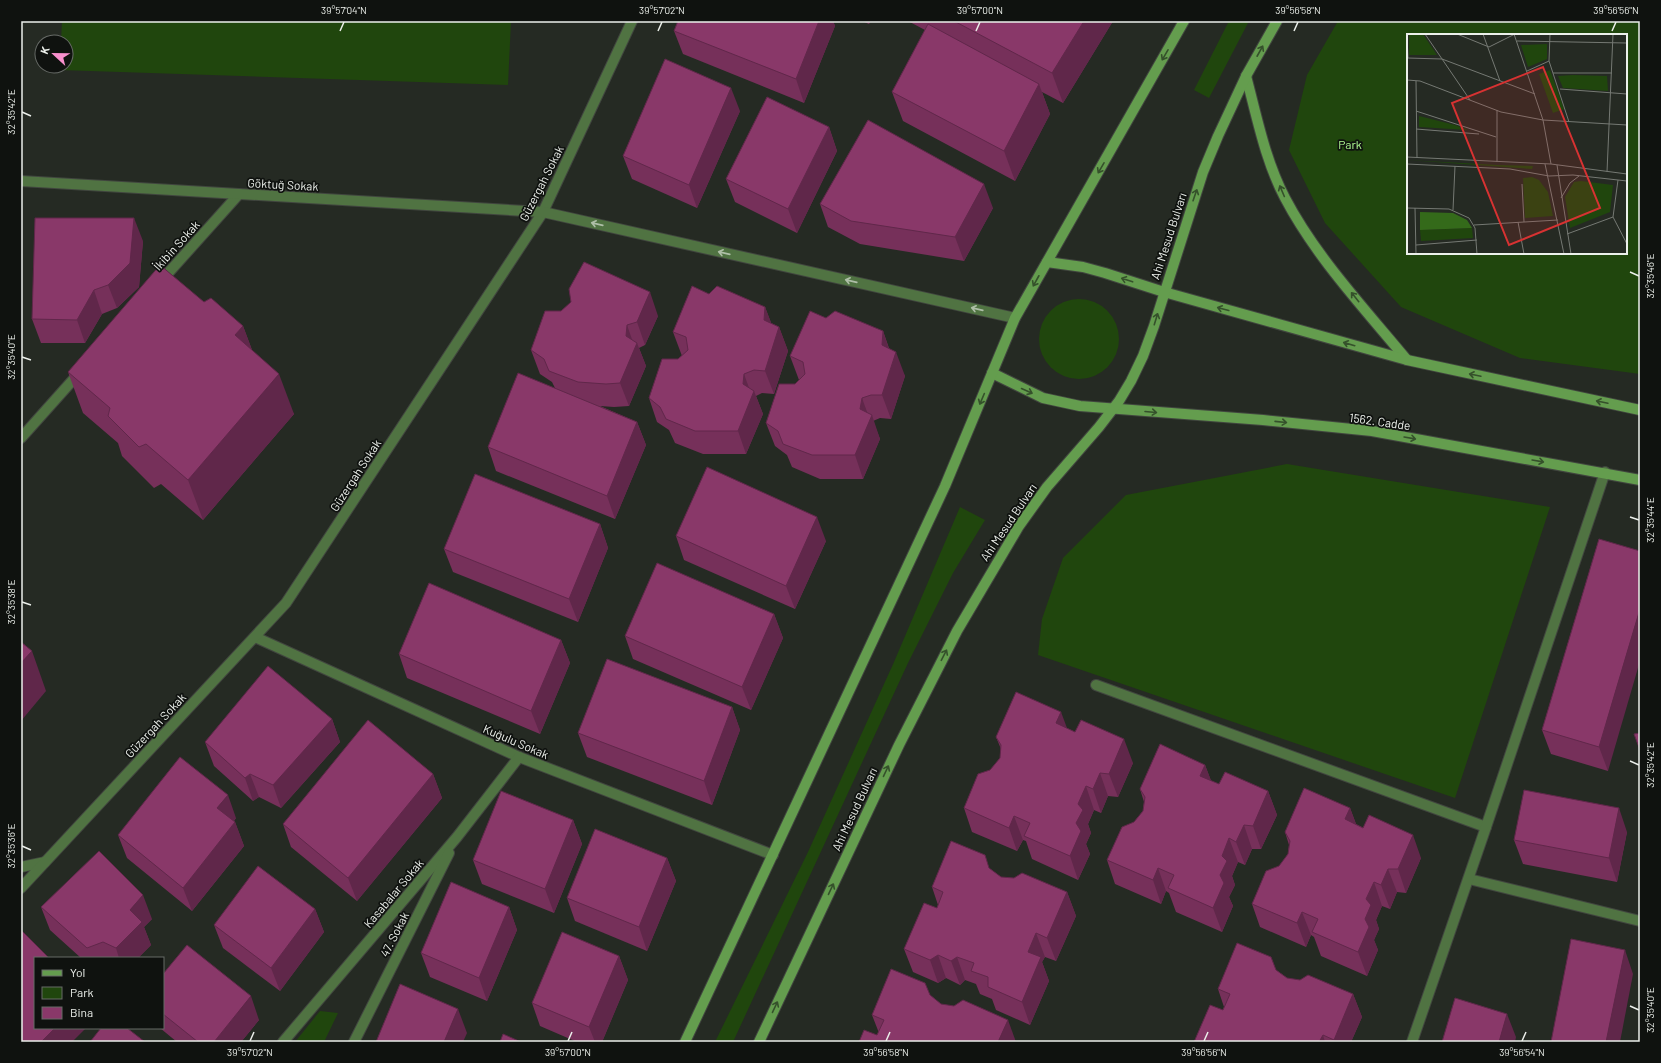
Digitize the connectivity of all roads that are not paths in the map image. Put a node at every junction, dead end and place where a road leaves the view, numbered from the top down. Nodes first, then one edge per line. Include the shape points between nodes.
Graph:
1 (632, 21) edge
2 (1184, 21) edge
3 (1277, 21) edge
4 (1246, 76) junction
5 (21, 181) edge
6 (239, 194) junction
7 (543, 212) junction
8 (1047, 262) junction
9 (154, 289) edge
10 (1164, 292) junction
11 (1016, 318) junction
12 (1406, 360) junction
13 (85, 366) edge
14 (992, 373) junction
15 (1112, 409) junction
16 (1640, 410) edge
17 (21, 438) edge
18 (1604, 472) junction
19 (1640, 480) edge
20 (255, 637) junction
21 (1096, 686) dead end
22 (519, 757) junction
23 (1486, 827) junction
24 (457, 837) junction
25 (773, 855) junction
26 (45, 862) junction
27 (21, 867) edge
28 (1469, 879) junction
29 (21, 888) edge
30 (1640, 921) edge
31 (283, 1042) edge
32 (354, 1042) edge
33 (685, 1042) edge
34 (759, 1042) edge
35 (1412, 1042) edge

1 - 7 street, Güzergah Sokak
2 -> 8 main road
4 -> 3 main road, Ahi Mesud Bulvarı
10 -> 4 main road, Ahi Mesud Bulvarı via 1203,172
12 -> 4 main road via 1311,242 1284,197 1268,159
5 - 6 street, Göktuğ Sokak
6 - 7 street, Göktuğ Sokak
6 - 9 street, İkibin Sokak
11 -> 7 street, Göktuğ Sokak
7 - 20 street, Güzergah Sokak via 286,603
10 -> 8 main road via 1105,273
8 -> 11 main road
12 -> 10 main road
15 -> 10 main road, Ahi Mesud Bulvarı via 1131,381 1143,356
11 - 14 main road
16 -> 12 main road
13 - 17 street
14 -> 15 main road, 1562. Cadde via 1043,398 1080,406
14 -> 25 main road via 945,486
15 -> 18 main road, 1562. Cadde via 1372,431
34 -> 15 main road, Ahi Mesud Bulvarı via 898,744 957,631 1019,526 1047,486 1075,456
18 - 19 main road, 1562. Cadde
18 - 23 street
20 - 22 street, Kuğulu Sokak
20 - 26 street, Güzergah Sokak
21 - 23 street
22 - 24 street, Kasabalar Sokak
22 - 25 street, Kuğulu Sokak
23 - 28 street
24 - 31 street, Kasabalar Sokak
24 - 32 street, 47. Sokak
25 - 33 main road
26 - 27 street
26 - 29 street, Güzergah Sokak
28 - 30 street
28 - 35 street

